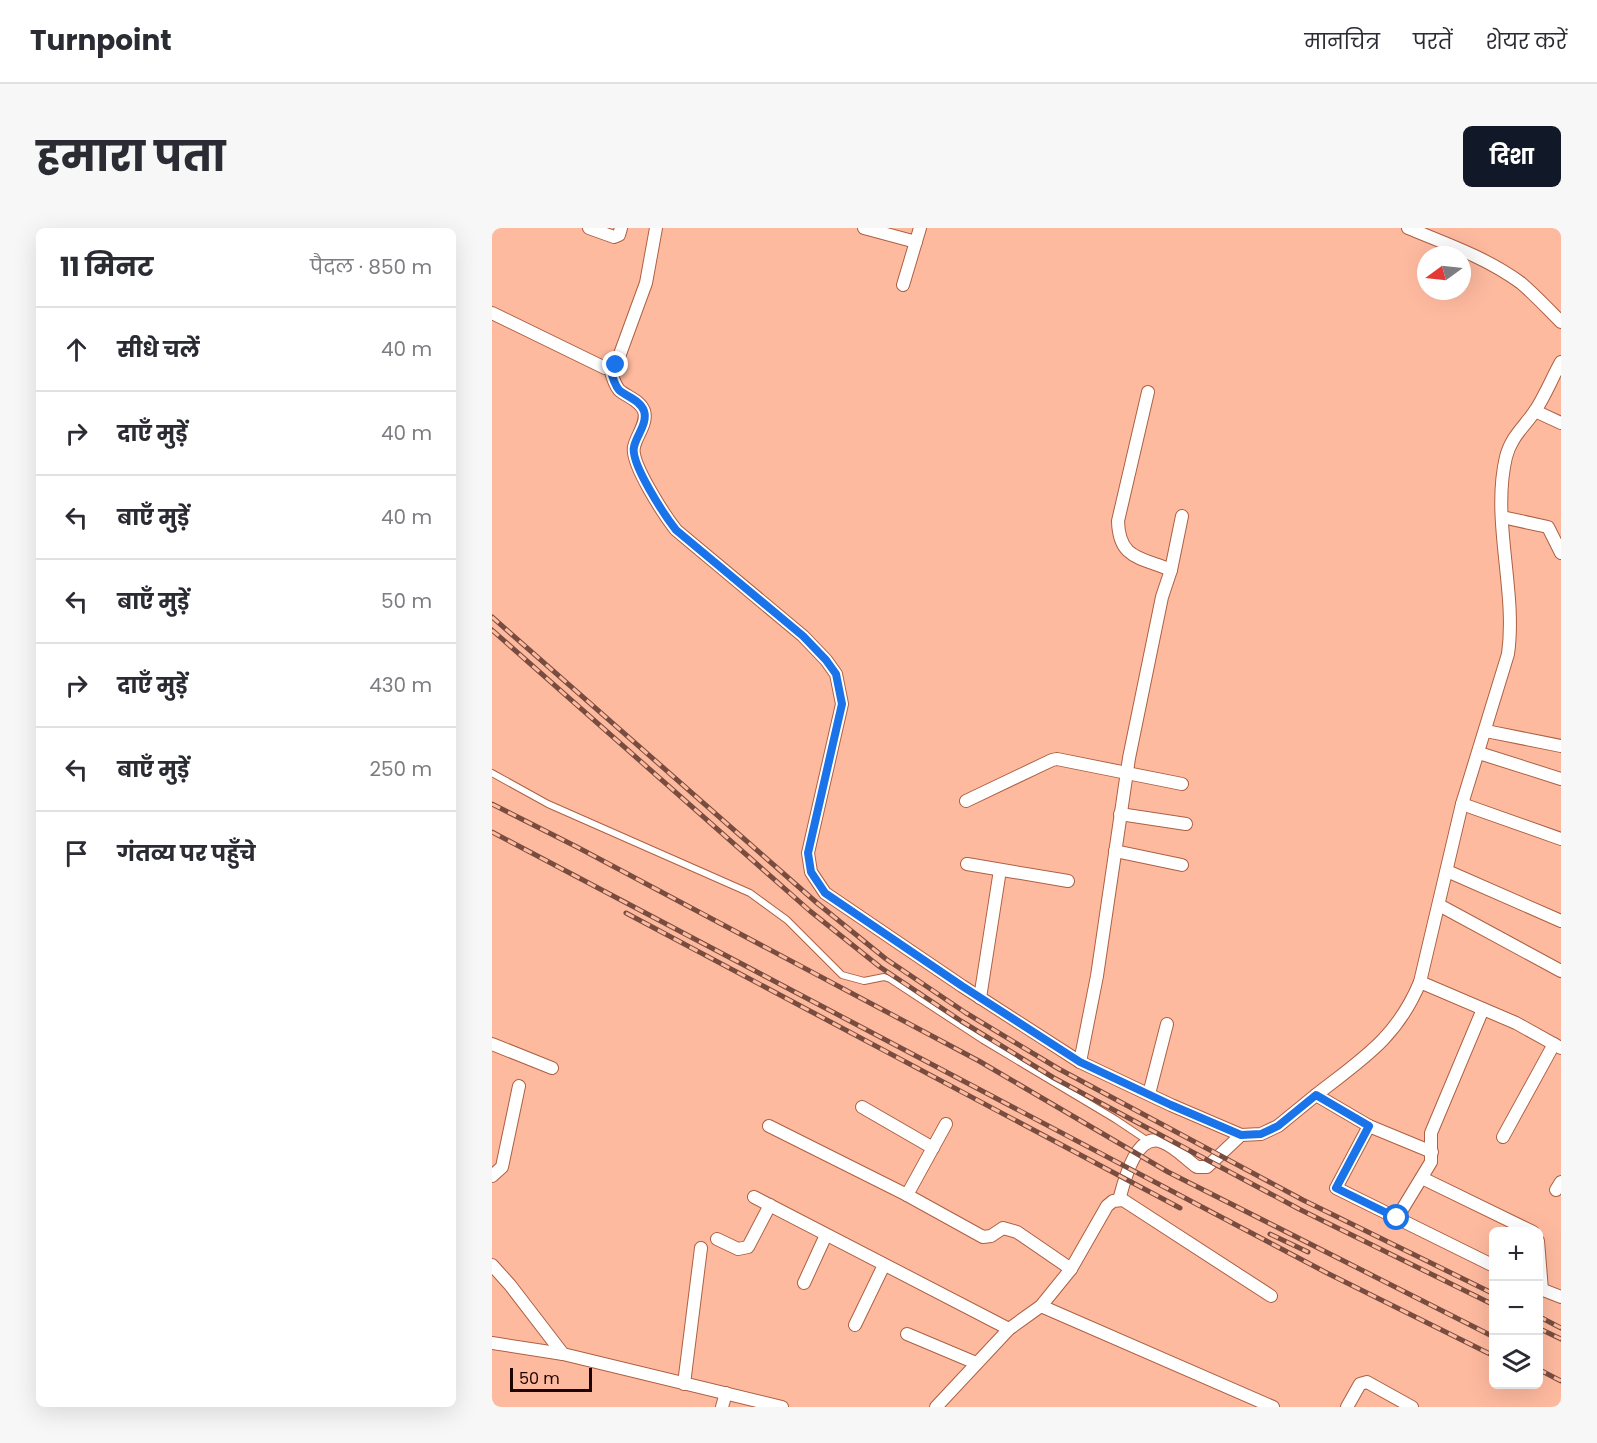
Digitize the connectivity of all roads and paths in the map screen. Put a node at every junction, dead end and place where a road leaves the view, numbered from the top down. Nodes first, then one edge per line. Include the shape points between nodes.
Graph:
1 (589, 228) edge
2 (621, 228) edge
3 (656, 228) edge
4 (864, 228) edge
5 (920, 228) edge
6 (1408, 228) edge
7 (916, 242) junction
8 (903, 285) dead end
9 (492, 313) edge
10 (1561, 322) edge
11 (1561, 362) edge
12 (610, 368) junction
13 (1148, 392) dead end
14 (1535, 411) junction
15 (1561, 423) edge
16 (1182, 516) dead end
17 (1502, 517) junction
18 (1561, 553) edge
19 (1171, 570) junction
20 (1486, 730) junction
21 (1561, 746) edge
22 (1479, 753) junction
23 (492, 773) edge
24 (1127, 774) junction
25 (1561, 779) edge
26 (1182, 784) dead end
27 (966, 801) dead end
28 (1462, 804) junction
29 (1120, 814) junction
30 (1186, 824) dead end
31 (1561, 839) edge
32 (1115, 851) junction
33 (967, 864) dead end
34 (1182, 865) dead end
35 (1000, 870) junction
36 (1448, 871) junction
37 (1068, 880) dead end
38 (1438, 905) junction
39 (1561, 921) edge
40 (1561, 971) edge
41 (1420, 982) junction
42 (980, 998) junction
43 (1483, 1009) junction
44 (1167, 1024) dead end
45 (492, 1044) edge
46 (1557, 1046) edge
47 (1080, 1062) junction
48 (552, 1068) dead end
49 (519, 1086) dead end
50 (1149, 1094) junction
51 (1316, 1095) junction
52 (862, 1107) dead end
53 (946, 1124) dead end
54 (769, 1126) dead end
55 (1369, 1126) junction
56 (1241, 1135) junction
57 (1503, 1137) dead end
58 (1148, 1141) junction
59 (933, 1148) junction
60 (1431, 1152) junction
61 (492, 1176) edge
62 (1422, 1178) junction
63 (907, 1195) junction
64 (754, 1197) dead end
65 (1119, 1200) junction
66 (770, 1205) junction
67 (1397, 1218) junction
68 (1523, 1227) edge
69 (826, 1235) junction
70 (717, 1239) dead end
71 (701, 1248) dead end
72 (884, 1264) junction
73 (1489, 1264) edge
74 (492, 1265) edge
75 (1071, 1269) junction
76 (804, 1283) dead end
77 (1543, 1290) edge
78 (1271, 1296) dead end
79 (1561, 1297) edge
80 (1041, 1306) junction
81 (855, 1325) dead end
82 (1009, 1329) junction
83 (907, 1334) dead end
84 (492, 1343) edge
85 (563, 1354) junction
86 (976, 1363) junction
87 (684, 1384) junction
88 (726, 1393) junction
89 (722, 1407) edge
90 (782, 1407) edge
91 (936, 1407) edge
92 (1273, 1407) edge
93 (1347, 1407) edge
94 (1412, 1407) edge

1 - 2 street via 614,237
3 - 12 street via 646,283 616,365
4 - 7 street
5 - 7 street
6 - 10 street via 1498,268 1532,293
7 - 8 street
9 - 12 street
11 - 14 street
12 - 42 street via 620,390 644,412 634,460 676,530 803,636 836,674 842,704 808,853 818,884 825,893
13 - 19 street via 1118,521 1119,535 1126,551
14 - 15 street
14 - 17 street via 1514,437 1506,456
16 - 19 street
17 - 18 street via 1548,527
17 - 20 street via 1511,631
19 - 24 street via 1162,597
20 - 21 street
20 - 22 street
22 - 25 street
22 - 28 street
23 - 58 lane via 548,804 750,893 787,920 842,975 864,981 890,979
24 - 26 street
24 - 27 street via 1057,759
24 - 29 street
28 - 31 street
28 - 36 street
29 - 30 street
29 - 32 street
32 - 34 street
32 - 47 street
33 - 35 street
35 - 37 street
35 - 42 street
36 - 38 street
36 - 39 street
38 - 40 street
38 - 41 street
41 - 43 street
41 - 51 street via 1411,1004 1379,1046
42 - 47 street
43 - 46 street
43 - 60 street via 1431,1133
44 - 50 street
45 - 48 street
46 - 57 street
47 - 50 street
49 - 61 street via 502,1167
50 - 56 street
51 - 55 street
51 - 56 street via 1278,1126 1261,1134
52 - 59 street
53 - 59 street
54 - 63 street
55 - 60 street
55 - 67 street via 1336,1188
56 - 58 street via 1203,1168 1162,1142
58 - 65 street via 1136,1154
59 - 63 street
60 - 62 street via 1431,1162
62 - 67 street
62 - 68 street
63 - 75 street via 983,1237 1003,1228 1017,1232
64 - 66 street
65 - 75 street via 1107,1206
65 - 78 street
66 - 69 street
66 - 70 street via 748,1246 738,1249
67 - 73 street
69 - 72 street
69 - 76 street
71 - 87 street
72 - 81 street
72 - 82 street
74 - 85 street
75 - 80 street
77 - 79 street
80 - 82 street
80 - 92 street
82 - 86 street
83 - 86 street
84 - 85 street
85 - 87 street
86 - 91 street
87 - 88 street
88 - 89 street
88 - 90 street
93 - 94 street via 1360,1384 1367,1382

